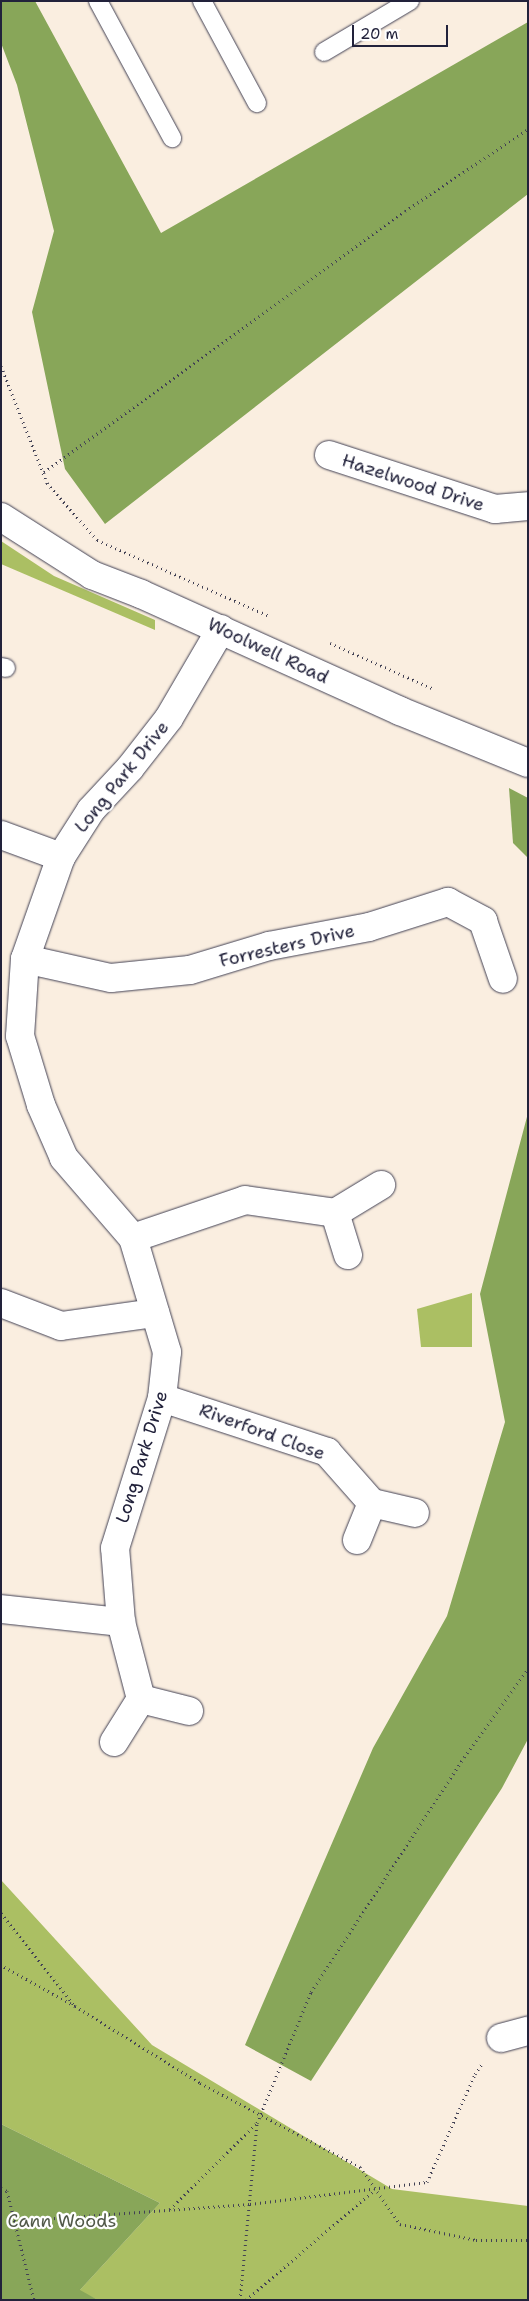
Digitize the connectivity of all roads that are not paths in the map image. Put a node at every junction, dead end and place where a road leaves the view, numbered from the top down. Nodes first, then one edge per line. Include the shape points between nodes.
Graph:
1 (98, 1) edge
2 (202, 1) edge
3 (412, 2) edge
4 (324, 52) dead end
5 (257, 103) dead end
6 (172, 138) dead end
7 (329, 455) dead end
8 (1, 500) edge
9 (528, 506) edge
10 (9, 521) edge
11 (221, 628) junction
12 (528, 764) edge
13 (1, 835) edge
14 (61, 857) junction
15 (24, 959) junction
16 (503, 979) dead end
17 (11, 1038) edge
18 (381, 1185) dead end
19 (335, 1213) junction
20 (133, 1238) junction
21 (348, 1255) dead end
22 (1, 1304) edge
23 (155, 1313) junction
24 (162, 1398) junction
25 (372, 1503) junction
26 (415, 1514) dead end
27 (357, 1540) dead end
28 (1, 1609) edge
29 (121, 1622) junction
30 (140, 1699) junction
31 (189, 1711) dead end
32 (114, 1742) dead end
33 (528, 2031) edge
34 (501, 2038) road end

1 - 6 lane
2 - 5 lane
3 - 4 lane
7 - 9 street, Hazelwood Drive via 494,509
8 - 10 street, Woolwell Road
10 - 11 street, Woolwell Road via 92,576
11 - 12 street, Woolwell Road via 335,682
11 - 14 street, Long Park Drive via 169,718 130,768 91,810
13 - 14 street
14 - 15 street, Long Park Drive
15 - 16 street, Forresters Drive via 111,978 190,970 269,946 369,926 448,902 483,921
15 - 17 street, Long Park Drive
17 - 20 street, Long Park Drive via 64,1158
18 - 19 street
19 - 20 street via 245,1200
19 - 21 street
20 - 23 street, Long Park Drive
22 - 23 street via 62,1326
23 - 24 street, Long Park Drive via 167,1352
24 - 25 street, Riverford Close via 327,1452
24 - 29 street, Long Park Drive via 115,1548
25 - 26 street
25 - 27 street
28 - 29 street
29 - 30 street, Long Park Drive
30 - 31 street
30 - 32 street
33 - 34 street

